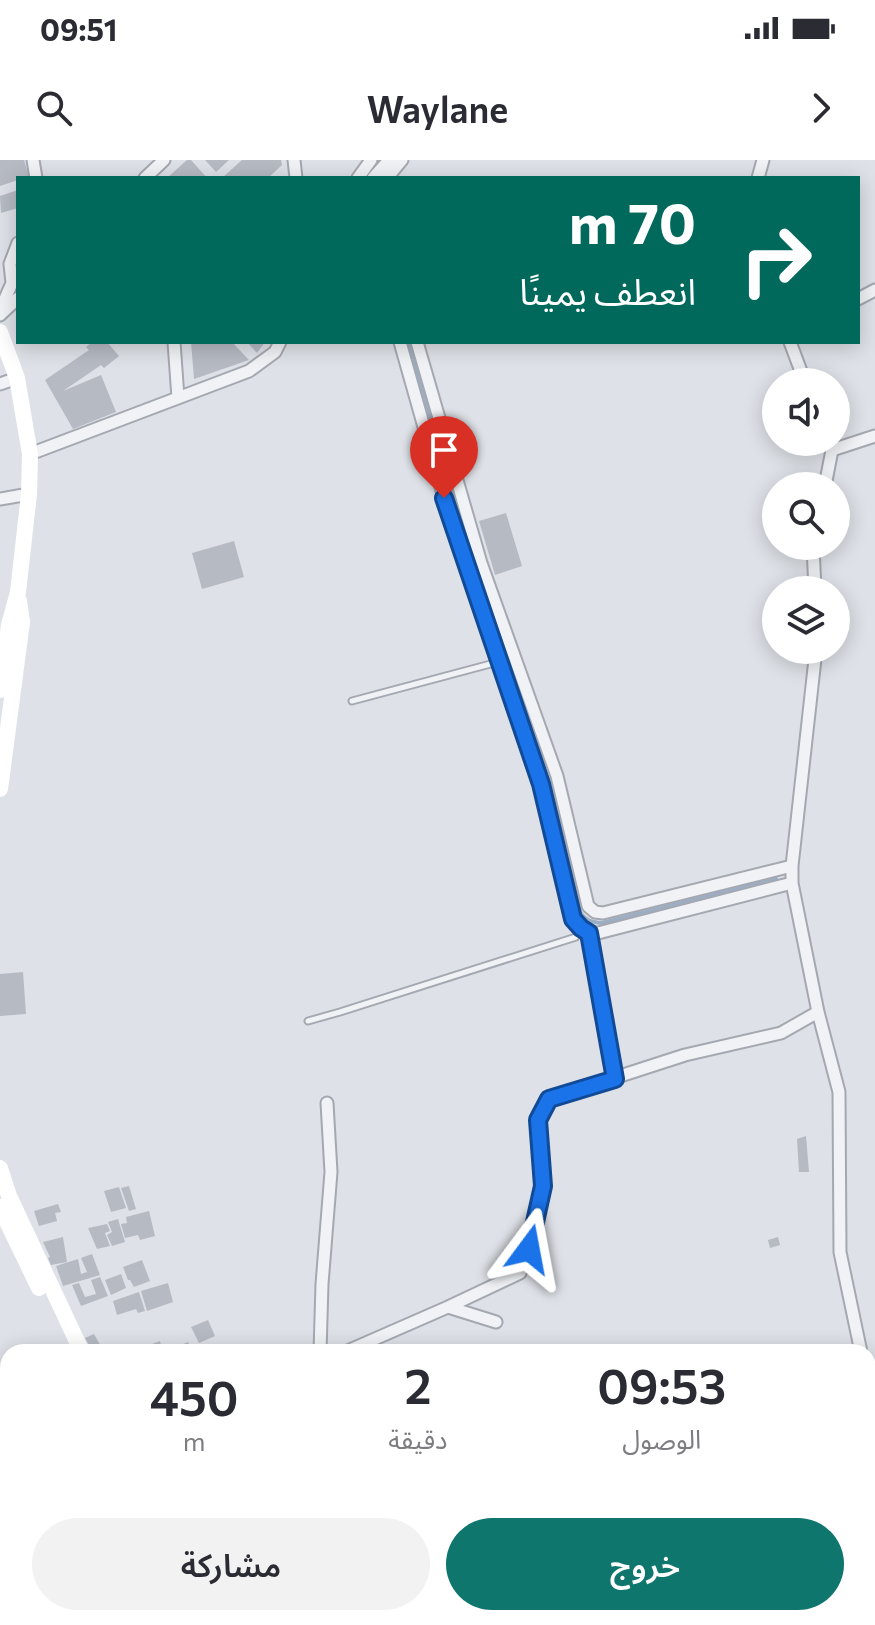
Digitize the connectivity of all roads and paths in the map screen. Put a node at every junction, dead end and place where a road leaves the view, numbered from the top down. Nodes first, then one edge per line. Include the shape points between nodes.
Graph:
1 (389, 160) edge
2 (402, 160) edge
3 (375, 176) edge
4 (389, 176) edge
5 (16, 246) edge
6 (16, 300) edge
7 (0, 312) edge
8 (0, 332) edge
9 (174, 344) edge
10 (279, 344) edge
11 (401, 344) edge
12 (418, 344) edge
13 (791, 344) edge
14 (800, 368) edge
15 (17, 378) junction
16 (0, 384) edge
17 (178, 398) junction
18 (875, 436) edge
19 (850, 442) edge
20 (30, 454) junction
21 (29, 494) junction
22 (0, 499) edge
23 (481, 563) junction
24 (467, 568) junction
25 (18, 592) junction
26 (499, 661) junction
27 (814, 664) edge
28 (0, 690) edge
29 (352, 701) dead end
30 (0, 789) edge
31 (792, 866) junction
32 (792, 883) junction
33 (585, 931) junction
34 (818, 1012) junction
35 (308, 1021) dead end
36 (615, 1079) junction
37 (327, 1103) dead end
38 (0, 1168) edge
39 (0, 1207) edge
40 (448, 1307) junction
41 (496, 1322) dead end
42 (66, 1344) edge
43 (78, 1344) edge
44 (320, 1344) edge
45 (363, 1344) edge
46 (859, 1344) edge

1 - 3 street
2 - 4 street
5 - 7 street via 10,264 12,283
6 - 7 street
8 - 15 main road
9 - 17 street
10 - 17 street via 249,371
11 - 24 street
12 - 23 street
13 - 14 street
15 - 16 street
15 - 20 main road
17 - 20 street
18 - 19 street
20 - 21 main road
21 - 22 street
21 - 25 main road
23 - 24 street
23 - 31 street via 557,776 588,906 603,913
24 - 26 street
25 - 28 main road
25 - 30 main road via 22,622
26 - 29 lane
26 - 33 street via 541,784 573,919
27 - 31 street
31 - 32 street
32 - 33 street via 598,933
32 - 34 street
33 - 35 lane
33 - 36 lane
34 - 36 street via 781,1033 685,1055
34 - 46 street via 839,1092 840,1252
36 - 40 street via 549,1099 538,1120 543,1186 520,1273
37 - 44 street via 331,1172
38 - 43 main road
39 - 42 main road
40 - 41 street
40 - 45 street

